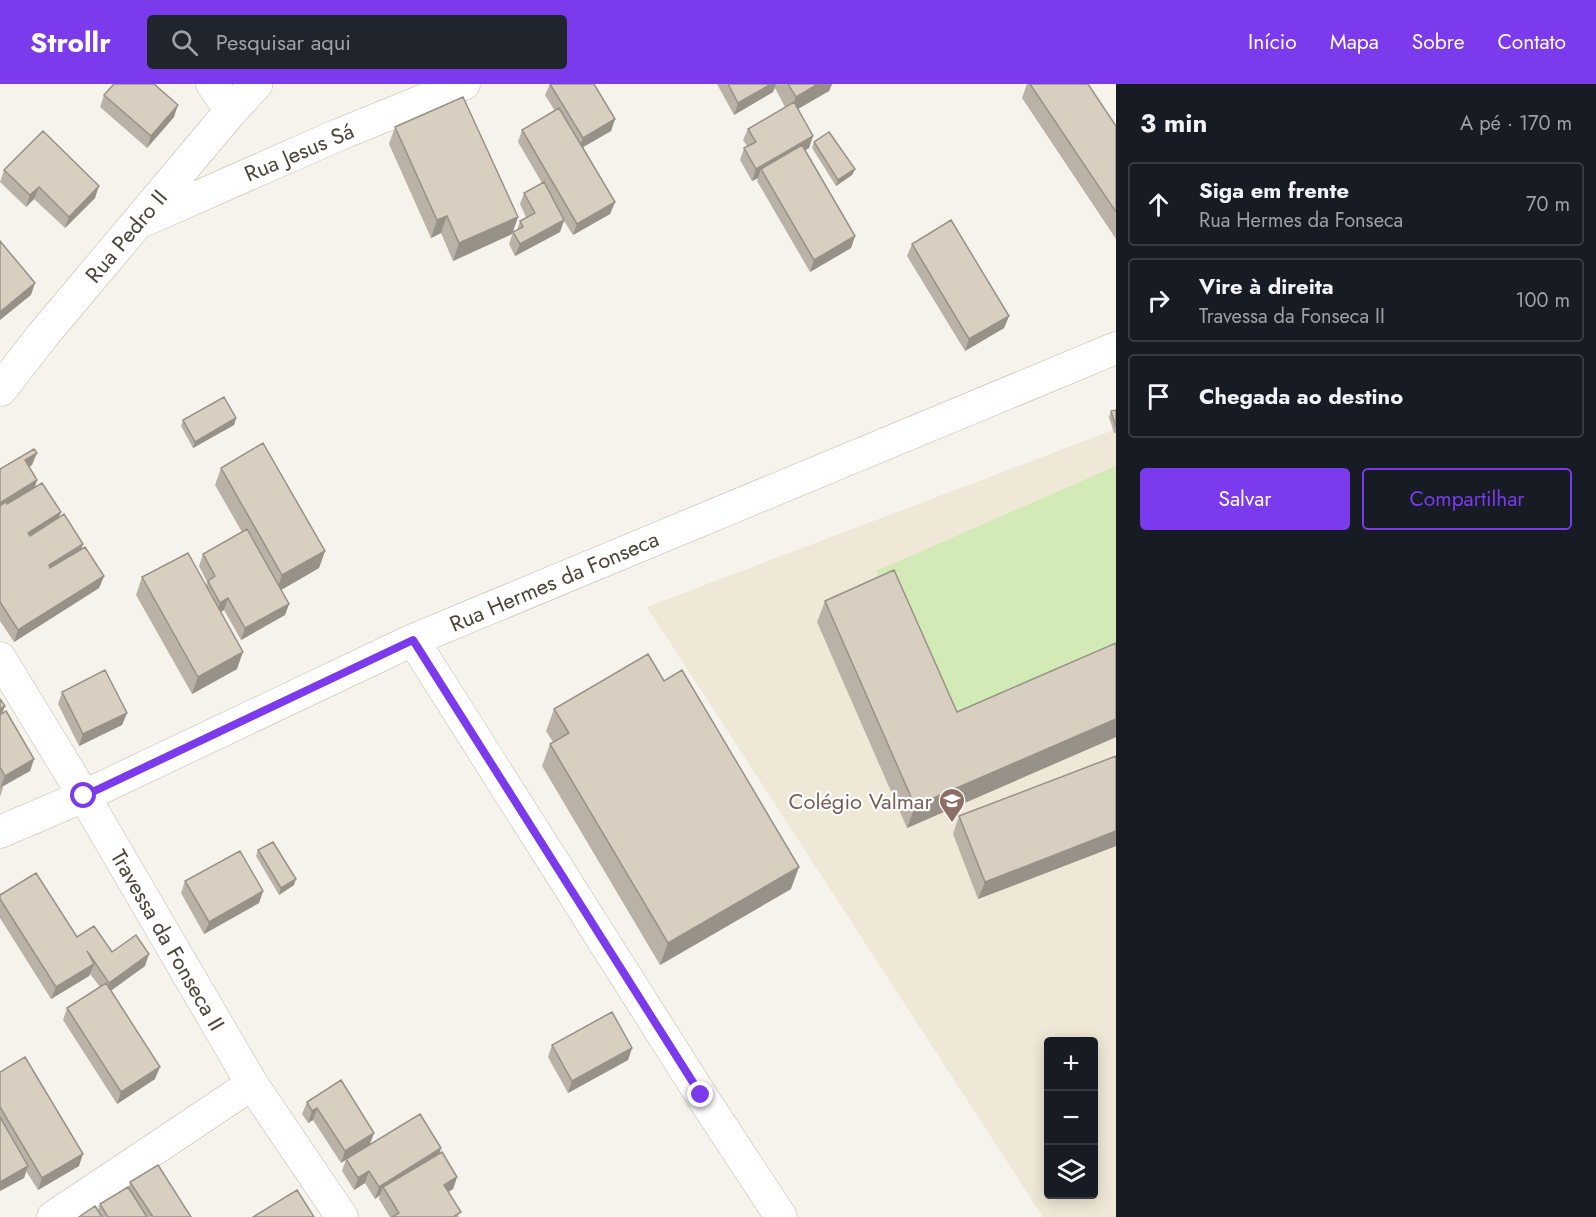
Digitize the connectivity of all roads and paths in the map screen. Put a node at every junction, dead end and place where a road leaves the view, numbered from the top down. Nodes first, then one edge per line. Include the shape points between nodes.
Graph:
1 (212, 84) edge
2 (256, 84) edge
3 (464, 84) edge
4 (231, 111) junction
5 (136, 224) junction
6 (1116, 348) edge
7 (0, 390) edge
8 (413, 640) junction
9 (0, 658) edge
10 (84, 796) junction
11 (0, 832) edge
12 (252, 1084) junction
13 (53, 1217) edge
14 (342, 1217) edge
15 (781, 1217) edge

1 - 4 street
2 - 4 street, Rua Pedro II
3 - 5 street, Rua Jesus Sá
4 - 5 street, Rua Pedro II
5 - 7 street, Rua Pedro II
6 - 8 street, Rua Hermes da Fonseca
8 - 10 street, Rua Hermes da Fonseca
8 - 15 street
9 - 10 street, Travessa da Fonseca II
10 - 11 street, Rua Hermes da Fonseca
10 - 12 street, Travessa da Fonseca II
12 - 13 street
12 - 14 street, Travessa da Fonseca II

